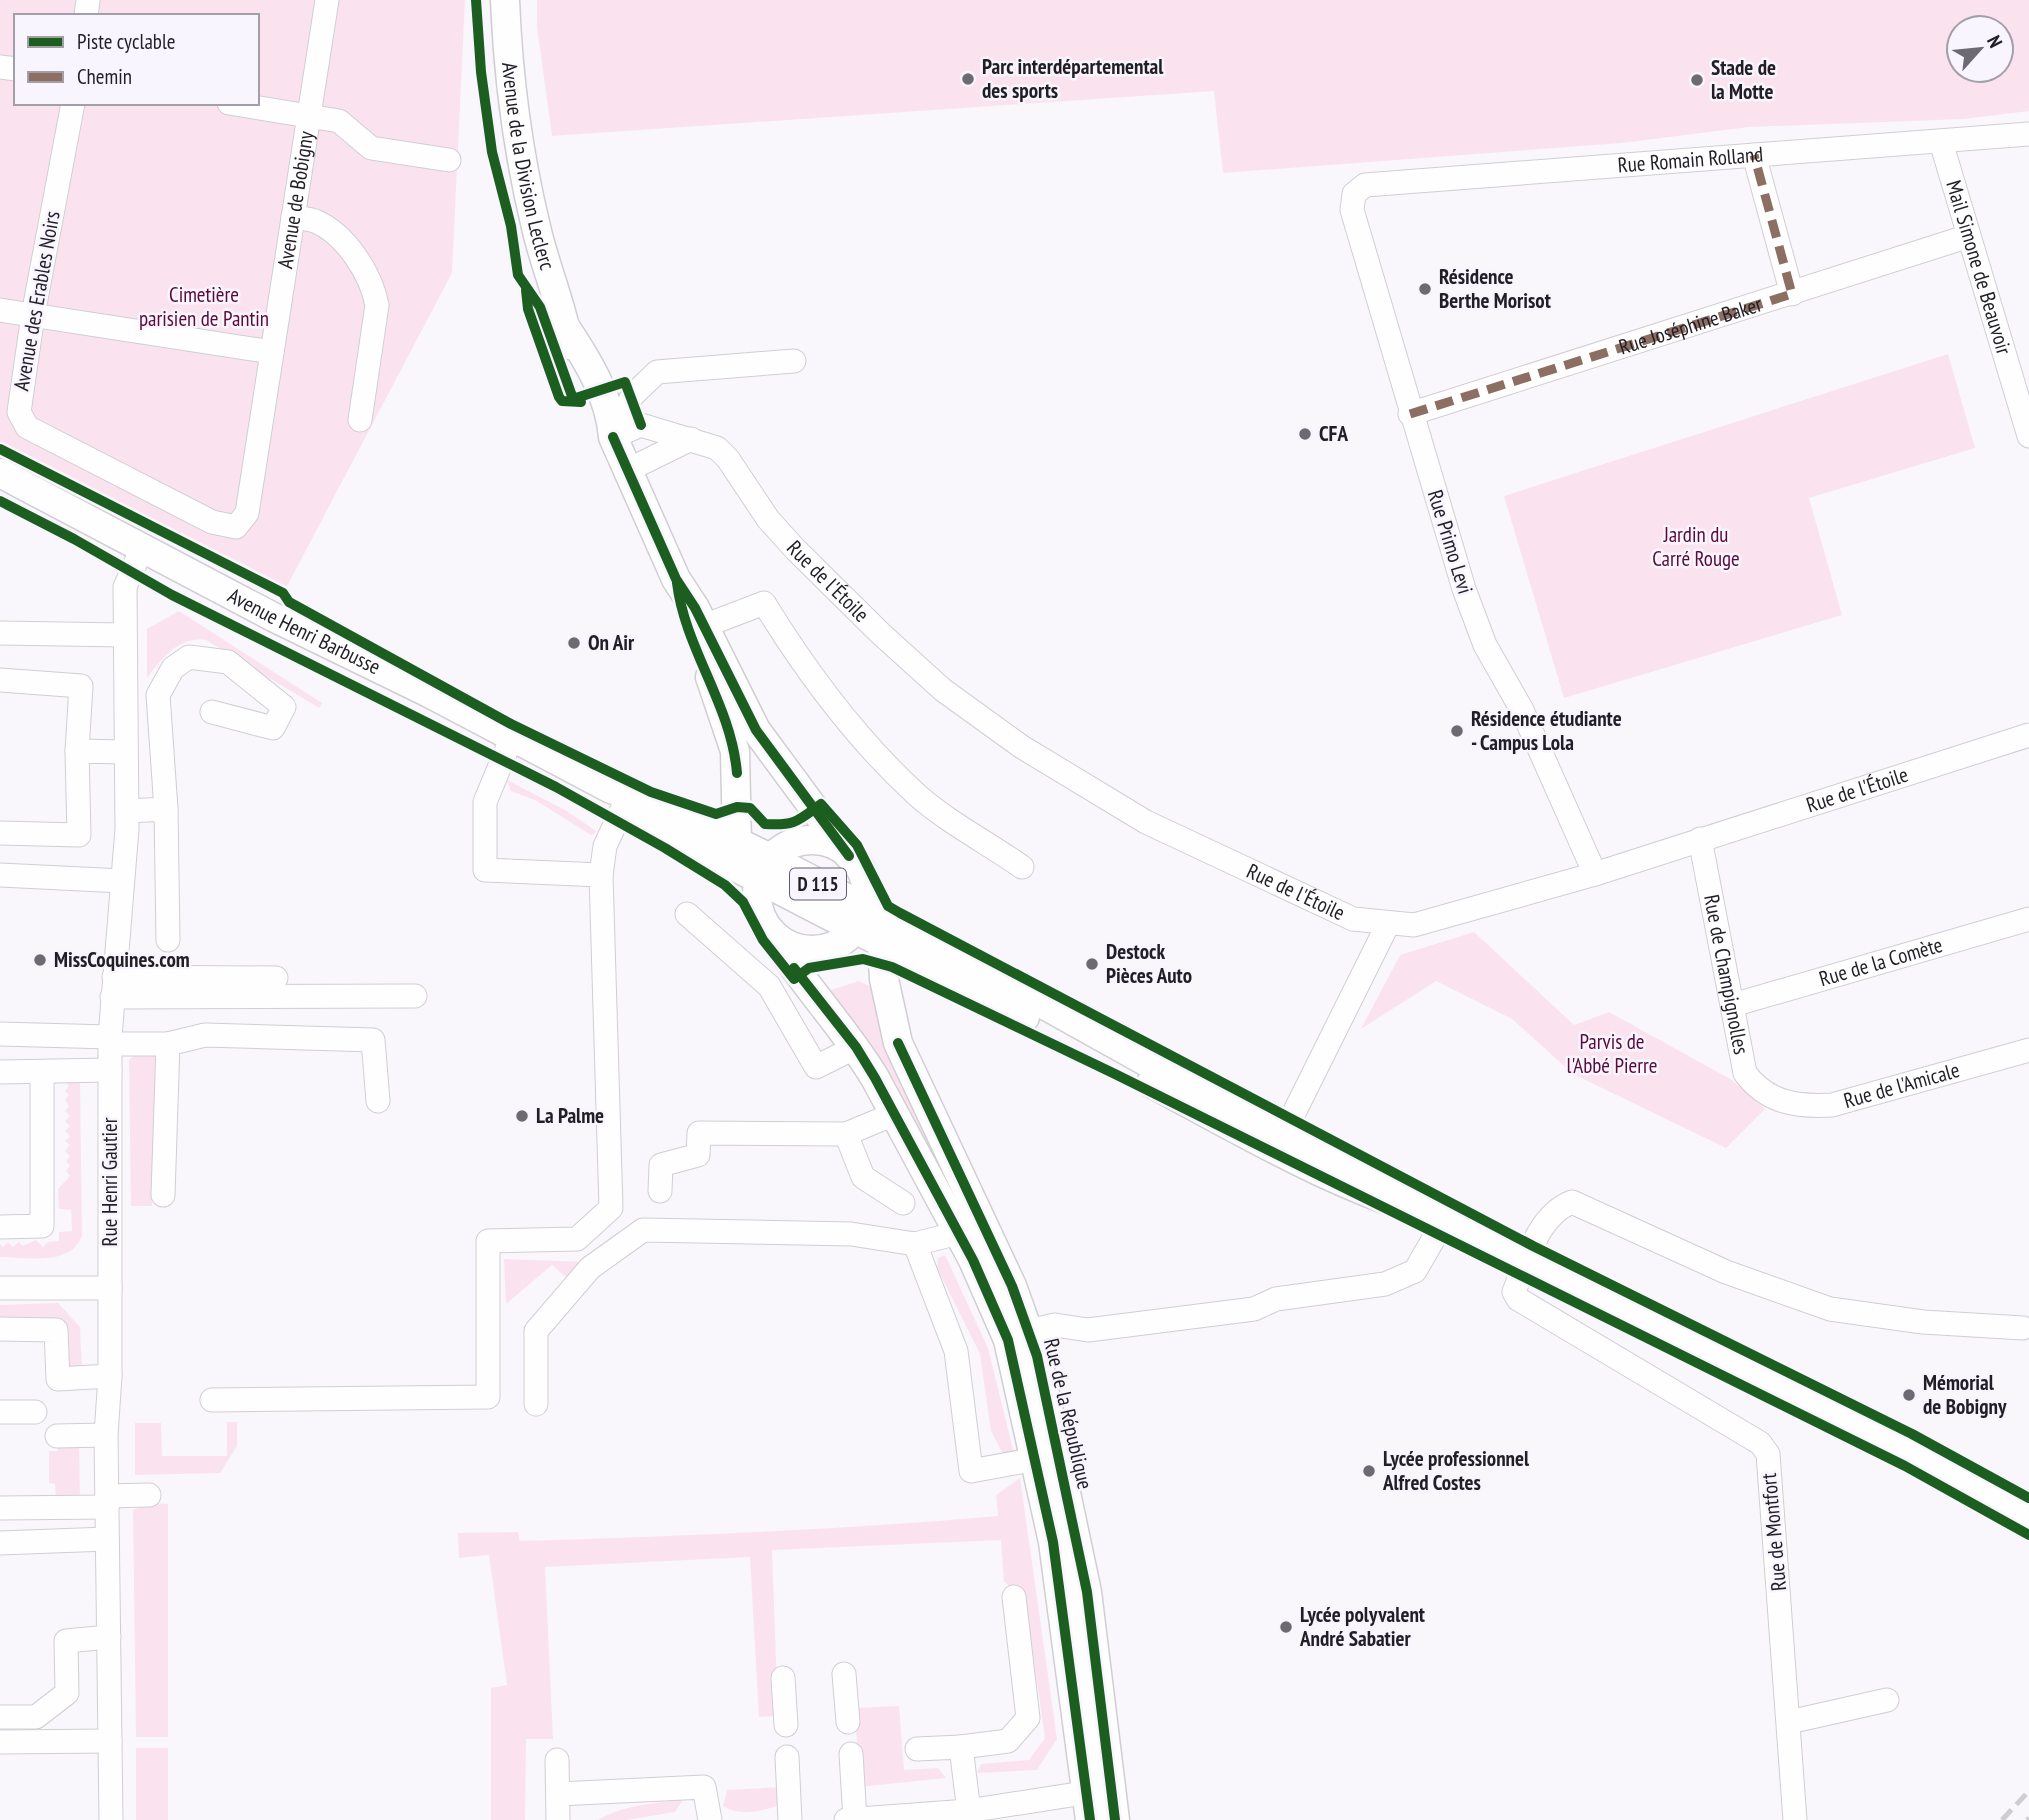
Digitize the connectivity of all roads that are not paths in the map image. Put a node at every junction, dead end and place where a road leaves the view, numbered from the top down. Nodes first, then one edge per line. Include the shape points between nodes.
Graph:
1 (327, 0) edge
2 (505, 0) edge
3 (73, 105) edge
4 (241, 105) edge
5 (309, 116) junction
6 (2029, 134) edge
7 (1941, 142) junction
8 (1754, 155) junction
9 (449, 160) dead end
10 (1353, 194) joint
11 (293, 217) junction
12 (1969, 236) junction
13 (1792, 294) junction
14 (0, 310) edge
15 (33, 315) junction
16 (272, 352) junction
17 (794, 361) dead end
18 (1410, 414) junction
19 (360, 420) dead end
20 (2029, 436) edge
21 (613, 437) junction
22 (691, 439) junction
23 (628, 470) junction
24 (0, 473) edge
25 (241, 524) joint
26 (142, 548) junction
27 (676, 579) junction
28 (704, 626) junction
29 (0, 633) edge
30 (124, 635) junction
31 (0, 680) edge
32 (212, 712) dead end
33 (2029, 735) edge
34 (512, 737) junction
35 (77, 751) junction
36 (125, 752) junction
37 (618, 796) junction
38 (166, 809) junction
39 (127, 811) junction
40 (0, 833) edge
41 (1700, 839) junction
42 (737, 844) junction
43 (849, 856) junction
44 (1022, 867) dead end
45 (764, 869) junction
46 (1595, 874) junction
47 (0, 875) edge
48 (601, 875) junction
49 (122, 881) junction
50 (688, 915) dead end
51 (2029, 919) edge
52 (861, 920) junction
53 (1388, 925) junction
54 (769, 930) junction
55 (167, 940) dead end
56 (882, 944) junction
57 (276, 978) dead end
58 (113, 987) junction
59 (415, 996) dead end
60 (1733, 1005) junction
61 (0, 1034) edge
62 (110, 1041) junction
63 (168, 1044) junction
64 (856, 1047) junction
65 (2029, 1050) edge
66 (110, 1070) junction
67 (0, 1072) edge
68 (41, 1073) junction
69 (1772, 1098) joint
70 (378, 1101) dead end
71 (894, 1114) junction
72 (846, 1134) junction
73 (1281, 1139) junction
74 (660, 1191) dead end
75 (163, 1195) dead end
76 (903, 1203) dead end
77 (1445, 1219) junction
78 (0, 1227) edge
79 (958, 1233) junction
80 (915, 1244) junction
81 (1527, 1261) junction
82 (0, 1288) edge
83 (110, 1288) junction
84 (2023, 1328) dead end
85 (0, 1329) edge
86 (1029, 1331) junction
87 (110, 1377) junction
88 (212, 1400) dead end
89 (536, 1405) dead end
90 (0, 1412) edge
91 (36, 1412) dead end
92 (106, 1435) junction
93 (57, 1436) dead end
94 (1036, 1459) junction
95 (149, 1495) dead end
96 (107, 1502) junction
97 (0, 1508) edge
98 (2029, 1517) edge
99 (107, 1539) junction
100 (0, 1543) edge
101 (1014, 1597) dead end
102 (109, 1637) junction
103 (844, 1674) dead end
104 (783, 1678) dead end
105 (1886, 1700) dead end
106 (0, 1717) edge
107 (848, 1722) dead end
108 (1789, 1722) junction
109 (786, 1725) dead end
110 (110, 1741) junction
111 (0, 1742) edge
112 (961, 1746) junction
113 (917, 1749) dead end
114 (851, 1754) dead end
115 (787, 1757) dead end
116 (556, 1760) dead end
117 (1099, 1790) junction
118 (558, 1794) junction
119 (969, 1815) edge
120 (855, 1819) edge
121 (111, 1820) edge
122 (558, 1820) edge
123 (710, 1820) edge
124 (790, 1820) edge
125 (846, 1820) edge
126 (1090, 1820) edge
127 (1115, 1820) edge
128 (1795, 1820) edge

1 - 5 street, Avenue de Bobigny
2 - 21 main road, Avenue de la Division Leclerc via 525,175 550,281 566,328 604,396
3 - 15 street, Avenue des Erables Noirs
4 - 5 street
5 - 9 street via 339,121 371,148
5 - 11 street, Avenue de Bobigny
6 - 7 street, Rue Romain Rolland
7 - 8 street, Rue Romain Rolland
7 - 12 street, Mail Simone de Beauvoir
8 - 10 street, Rue Romain Rolland via 1365,185
8 - 13 street
10 - 18 street, Rue Primo Levi via 1352,210
11 - 16 street, Avenue de Bobigny
11 - 19 street via 316,221 327,230 356,256 374,287 377,305
12 - 13 street, Rue Joséphine Baker
12 - 20 street, Mail Simone de Beauvoir
13 - 18 street, Rue Joséphine Baker
14 - 15 street
15 - 16 street
15 - 25 street, Avenue des Erables Noirs via 19,412 27,427 212,522 231,528
16 - 25 street, Avenue de Bobigny via 247,513
17 - 21 street via 657,372 632,396
18 - 46 street, Rue Primo Levi via 1485,645 1522,710
21 - 22 street, Rue de l'Étoile via 641,425
21 - 23 main road, Avenue de la Division Leclerc
22 - 23 street
22 - 53 street, Rue de l'Étoile via 723,452 768,519 880,633 943,690 1022,747 1146,822 1353,919
23 - 27 main road, Avenue de la Division Leclerc
24 - 26 main road, Avenue Henri Barbusse / D 115
26 - 30 street, Rue Henri Gautier via 125,587
26 - 34 main road, Avenue Henri Barbusse / D 115
27 - 28 main road, Avenue de la Division Leclerc
27 - 42 main road, Avenue de la Division Leclerc via 680,612 718,696 735,751
28 - 43 main road, Avenue de la Division Leclerc via 756,730
28 - 44 street via 764,603 798,659 860,737 918,796
29 - 30 street
30 - 36 street, Rue Henri Gautier
31 - 35 street via 81,686
32 - 38 street via 273,728 284,707 228,662 189,657 173,668 159,695
33 - 41 street, Rue de l'Étoile
34 - 37 main road, Avenue Henri Barbusse / D 115
34 - 48 street via 485,803 485,870
35 - 36 street
35 - 40 street via 79,835
36 - 39 street, Rue Henri Gautier
37 - 42 main road, Avenue Henri Barbusse / D 115 via 682,816
37 - 45 main road, Avenue Henri Barbusse / D 115 via 660,828
37 - 48 street
38 - 39 street
38 - 55 street
39 - 49 street, Rue Henri Gautier
41 - 46 street, Rue de l'Étoile
41 - 60 street, Rue de Champignolles
42 - 45 main road
43 - 45 main road via 835,844 811,839 788,844
43 - 52 main road, Avenue de la Division Leclerc via 866,887
45 - 52 main road, Avenue Henri Barbusse / D 115
45 - 54 main road, Rue de la République via 758,906
46 - 53 street, Rue de l'Étoile via 1414,925
47 - 49 street
48 - 88 street via 611,1208 578,1239 488,1241 488,1397
49 - 58 street, Rue Henri Gautier
50 - 64 street via 769,986 816,1067
51 - 60 street, Rue de la Comète
52 - 54 main road via 836,945 812,950 788,945
52 - 56 main road, Rue de la République
52 - 73 main road, Avenue Henri Barbusse / D 115 via 1145,1061
53 - 73 street
54 - 64 main road, Rue de la République
56 - 73 main road, Avenue Henri Barbusse / D 115
56 - 86 main road, Rue de la République via 884,979 898,1042
57 - 58 street
58 - 59 street
58 - 62 street, Rue Henri Gautier
60 - 69 street, Rue de Champignolles via 1745,1073
61 - 62 street
62 - 63 street
62 - 66 street, Rue Henri Gautier
63 - 70 street via 205,1035 373,1040
63 - 75 street
64 - 71 main road, Rue de la République
65 - 69 street, Rue de l'Amicale via 1832,1105 1804,1107
66 - 68 street
66 - 83 street, Rue Henri Gautier
67 - 68 street
68 - 78 street via 42,1226
71 - 72 street
71 - 79 main road, Rue de la République
72 - 74 street via 699,1133 698,1155 660,1165
72 - 76 street via 863,1177
73 - 77 main road, Avenue Henri Barbusse / D 115 via 1422,1199
77 - 81 main road, Avenue Henri Barbusse / D 115
77 - 86 street via 1415,1270 1385,1284 1276,1299 1254,1310 1088,1330 1055,1325
79 - 80 street
79 - 94 main road, Rue de la République via 1000,1317
80 - 89 street via 851,1234 643,1230 590,1268 536,1331
80 - 94 street via 956,1351 971,1471
81 - 84 street via 1552,1214 1572,1202 1726,1272 1830,1309 1923,1322
81 - 98 main road, Avenue Henri Barbusse / D 115
81 - 108 street, Rue de Montfort via 1514,1292 1518,1299 1760,1443 1768,1454
82 - 83 street
83 - 87 street, Rue Henri Gautier
85 - 87 street via 56,1330 58,1379
86 - 117 main road, Rue de la République via 1087,1592
87 - 92 street, Rue Henri Gautier
90 - 91 street
92 - 93 street
92 - 96 street, Rue Henri Gautier
94 - 117 main road, Rue de la République
95 - 96 street
96 - 97 street
96 - 99 street, Rue Henri Gautier
99 - 100 street
99 - 102 street, Rue Henri Gautier
101 - 112 street via 1028,1718 1008,1741
102 - 106 street via 66,1641 67,1693 36,1717
102 - 110 street, Rue Henri Gautier
103 - 107 street
104 - 109 street
105 - 108 street
108 - 128 street, Rue de Montfort
110 - 111 street
110 - 121 street, Rue Henri Gautier
112 - 113 street
112 - 119 street
114 - 120 street
115 - 124 street
116 - 118 street
117 - 119 street
117 - 126 main road, Rue de la République
117 - 127 main road, Rue de la République
118 - 122 street
118 - 123 street via 704,1787
119 - 120 street
120 - 125 street

